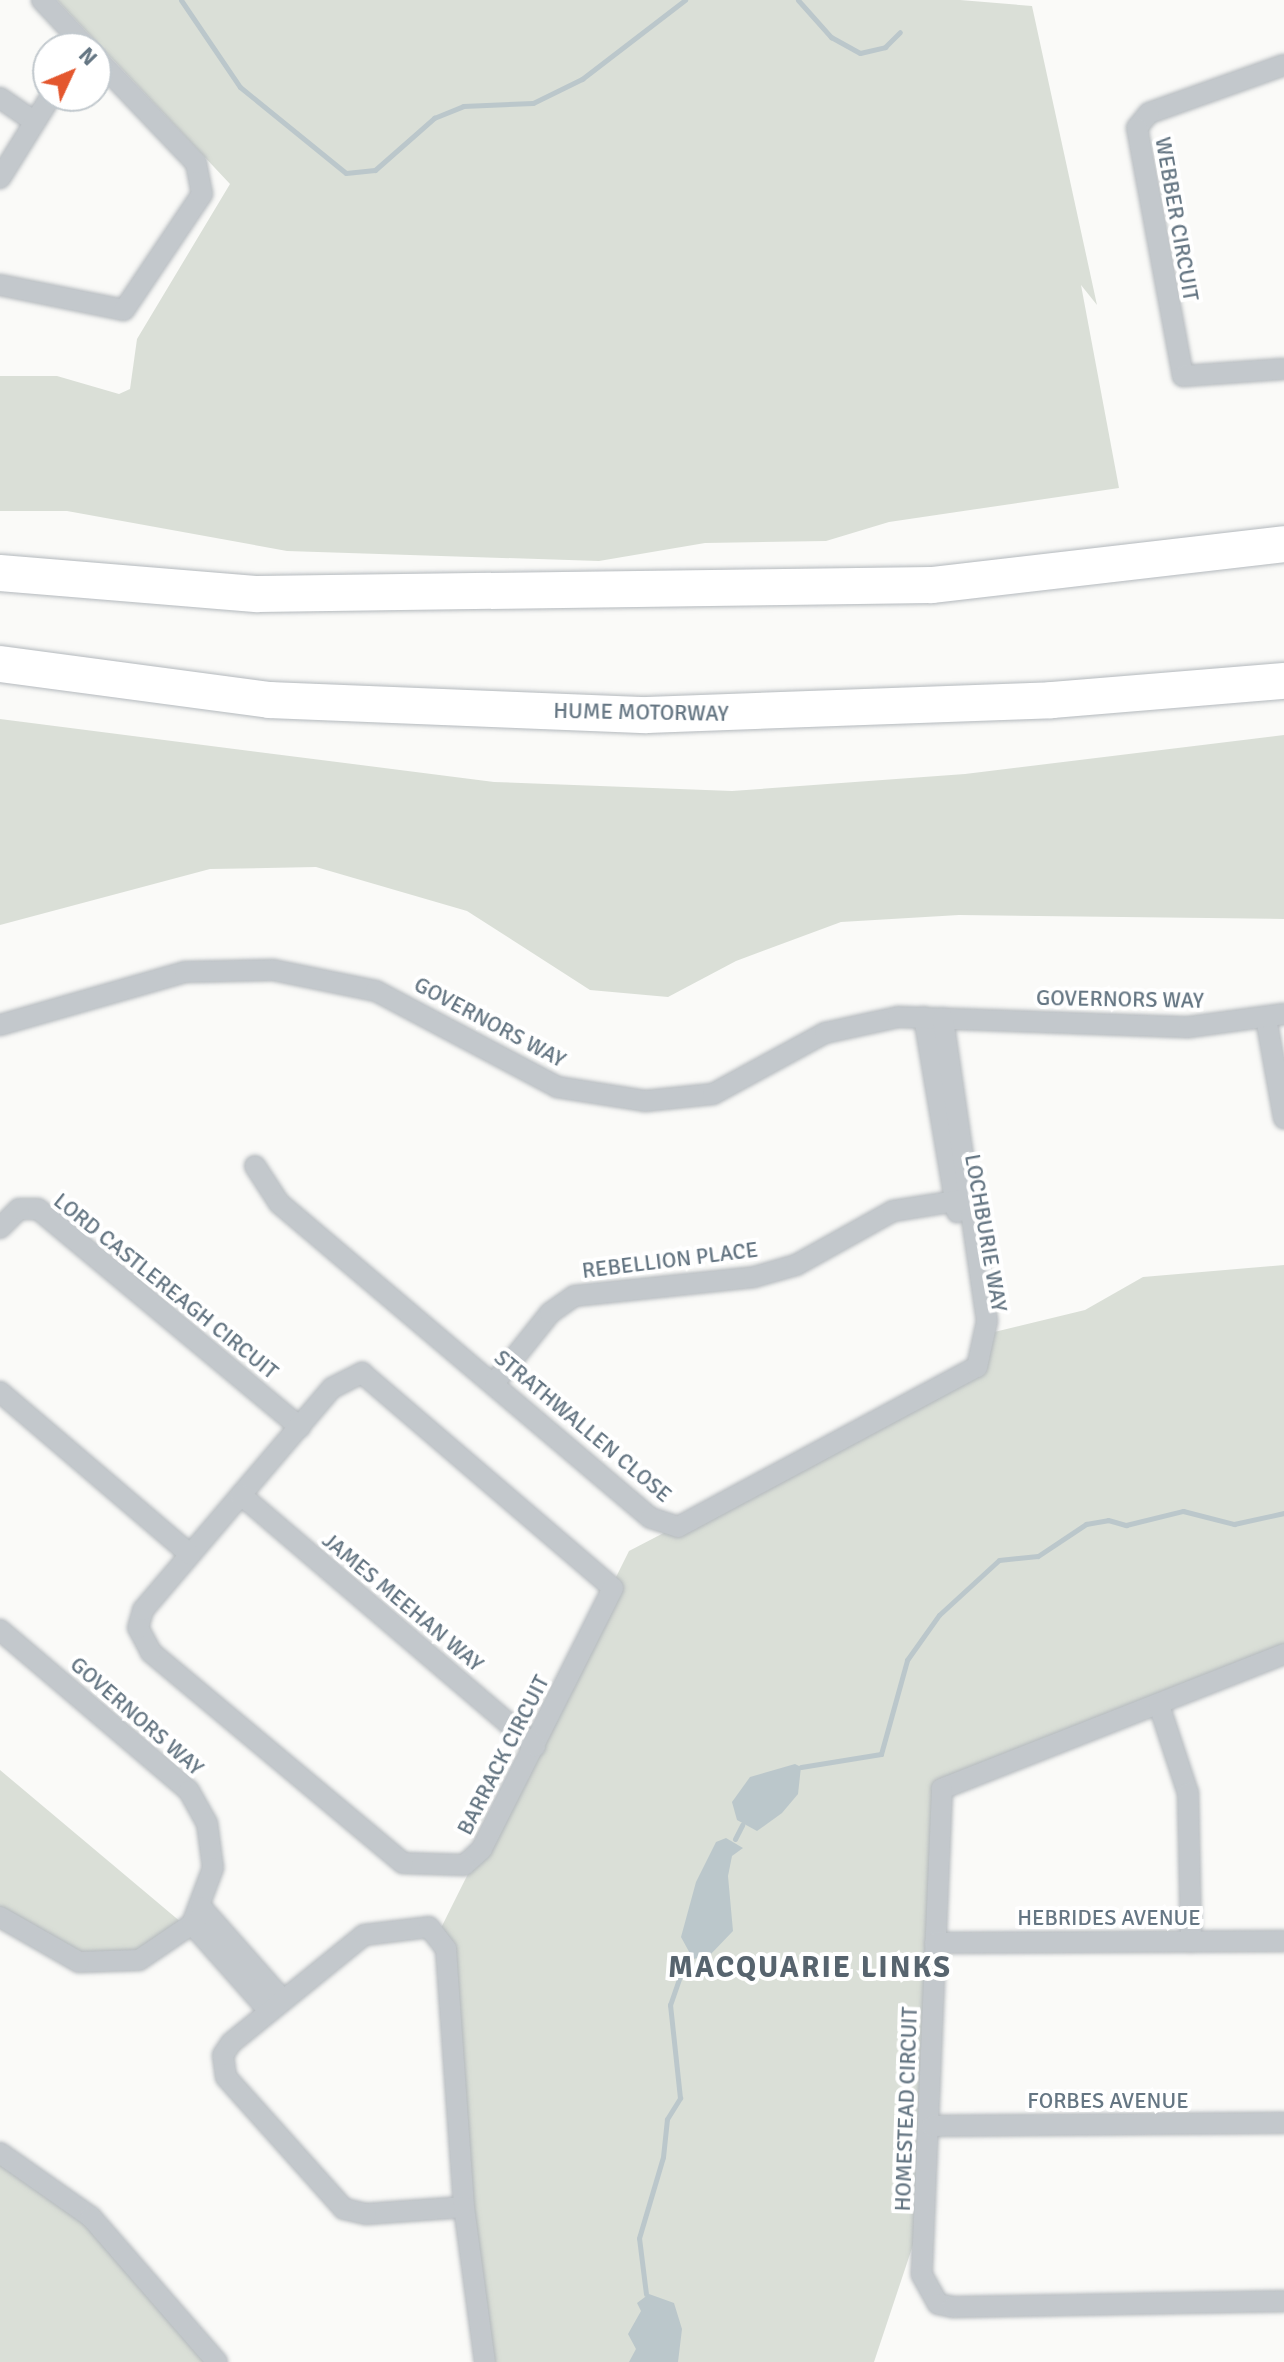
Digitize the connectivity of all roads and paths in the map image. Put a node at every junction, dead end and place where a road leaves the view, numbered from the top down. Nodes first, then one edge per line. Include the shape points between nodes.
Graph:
1 (42, 0) edge
2 (72, 32) edge
3 (1284, 65) edge
4 (112, 75) edge
5 (0, 98) edge
6 (41, 112) edge
7 (35, 122) junction
8 (0, 178) edge
9 (0, 285) edge
10 (1284, 369) edge
11 (1284, 544) edge
12 (0, 573) edge
13 (0, 664) edge
14 (1284, 681) edge
15 (1275, 1016) edge
16 (933, 1018) junction
17 (0, 1025) edge
18 (1284, 1118) edge
19 (255, 1166) dead end
20 (962, 1200) junction
21 (0, 1228) edge
22 (983, 1332) joint
23 (495, 1382) junction
24 (0, 1392) edge
25 (300, 1427) junction
26 (241, 1495) junction
27 (190, 1554) junction
28 (0, 1630) edge
29 (1284, 1654) edge
30 (1159, 1705) junction
31 (535, 1746) junction
32 (196, 1915) junction
33 (0, 1917) edge
34 (1284, 1941) edge
35 (1191, 1942) junction
36 (935, 1943) junction
37 (276, 2005) junction
38 (1284, 2123) edge
39 (932, 2126) junction
40 (0, 2153) edge
41 (464, 2207) junction
42 (1284, 2301) edge
43 (217, 2362) edge
44 (485, 2362) edge

1 - 2 street
3 - 10 street, WEBBER CIRCUIT via 1149,113 1137,128 1183,376
4 - 9 street via 196,163 202,194 124,310
5 - 7 street
6 - 7 street
7 - 8 street
11 - 12 highway via 932,585 258,594
13 - 14 highway, HUME MOTORWAY via 269,700 647,715 1052,700
15 - 16 street, GOVERNORS WAY via 1189,1027
15 - 18 street
16 - 17 street, GOVERNORS WAY via 825,1033 713,1094 657,1101 557,1087 376,991 273,970 185,972
16 - 20 street, LOCHBURIE WAY
19 - 23 street, STRATHWALLEN CLOSE via 279,1203
20 - 22 street, LOCHBURIE WAY
20 - 23 street, REBELLION PLACE via 893,1211 796,1265 754,1277 574,1296 550,1313
21 - 25 street, LORD CASTLEREAGH CIRCUIT via 19,1209 50,1216
22 - 23 street, STRATHWALLEN CLOSE via 983,1355 966,1375 678,1527 651,1518
24 - 27 street
25 - 26 street, BARRACK CIRCUIT
25 - 31 street, BARRACK CIRCUIT via 341,1379 365,1374 606,1576 610,1599
26 - 27 street, BARRACK CIRCUIT
26 - 31 street, JAMES MEEHAN WAY
27 - 31 street, BARRACK CIRCUIT via 141,1614 144,1644 403,1863 424,1869 475,1859
28 - 32 street, GOVERNORS WAY via 189,1791 213,1854
29 - 30 street, HOMESTEAD CIRCUIT
30 - 35 street via 1188,1793
30 - 36 street, HOMESTEAD CIRCUIT via 944,1787
32 - 33 street via 142,1959 103,1966 58,1954
32 - 37 street
34 - 35 street, HEBRIDES AVENUE
35 - 36 street, HEBRIDES AVENUE
36 - 39 street, HOMESTEAD CIRCUIT
37 - 41 street via 231,2043 222,2065 332,2200 366,2214
37 - 41 street via 364,1935 415,1925 440,1937
38 - 39 street, FORBES AVENUE
39 - 42 street, HOMESTEAD CIRCUIT via 922,2275 938,2304
40 - 43 street via 91,2217
41 - 44 street

